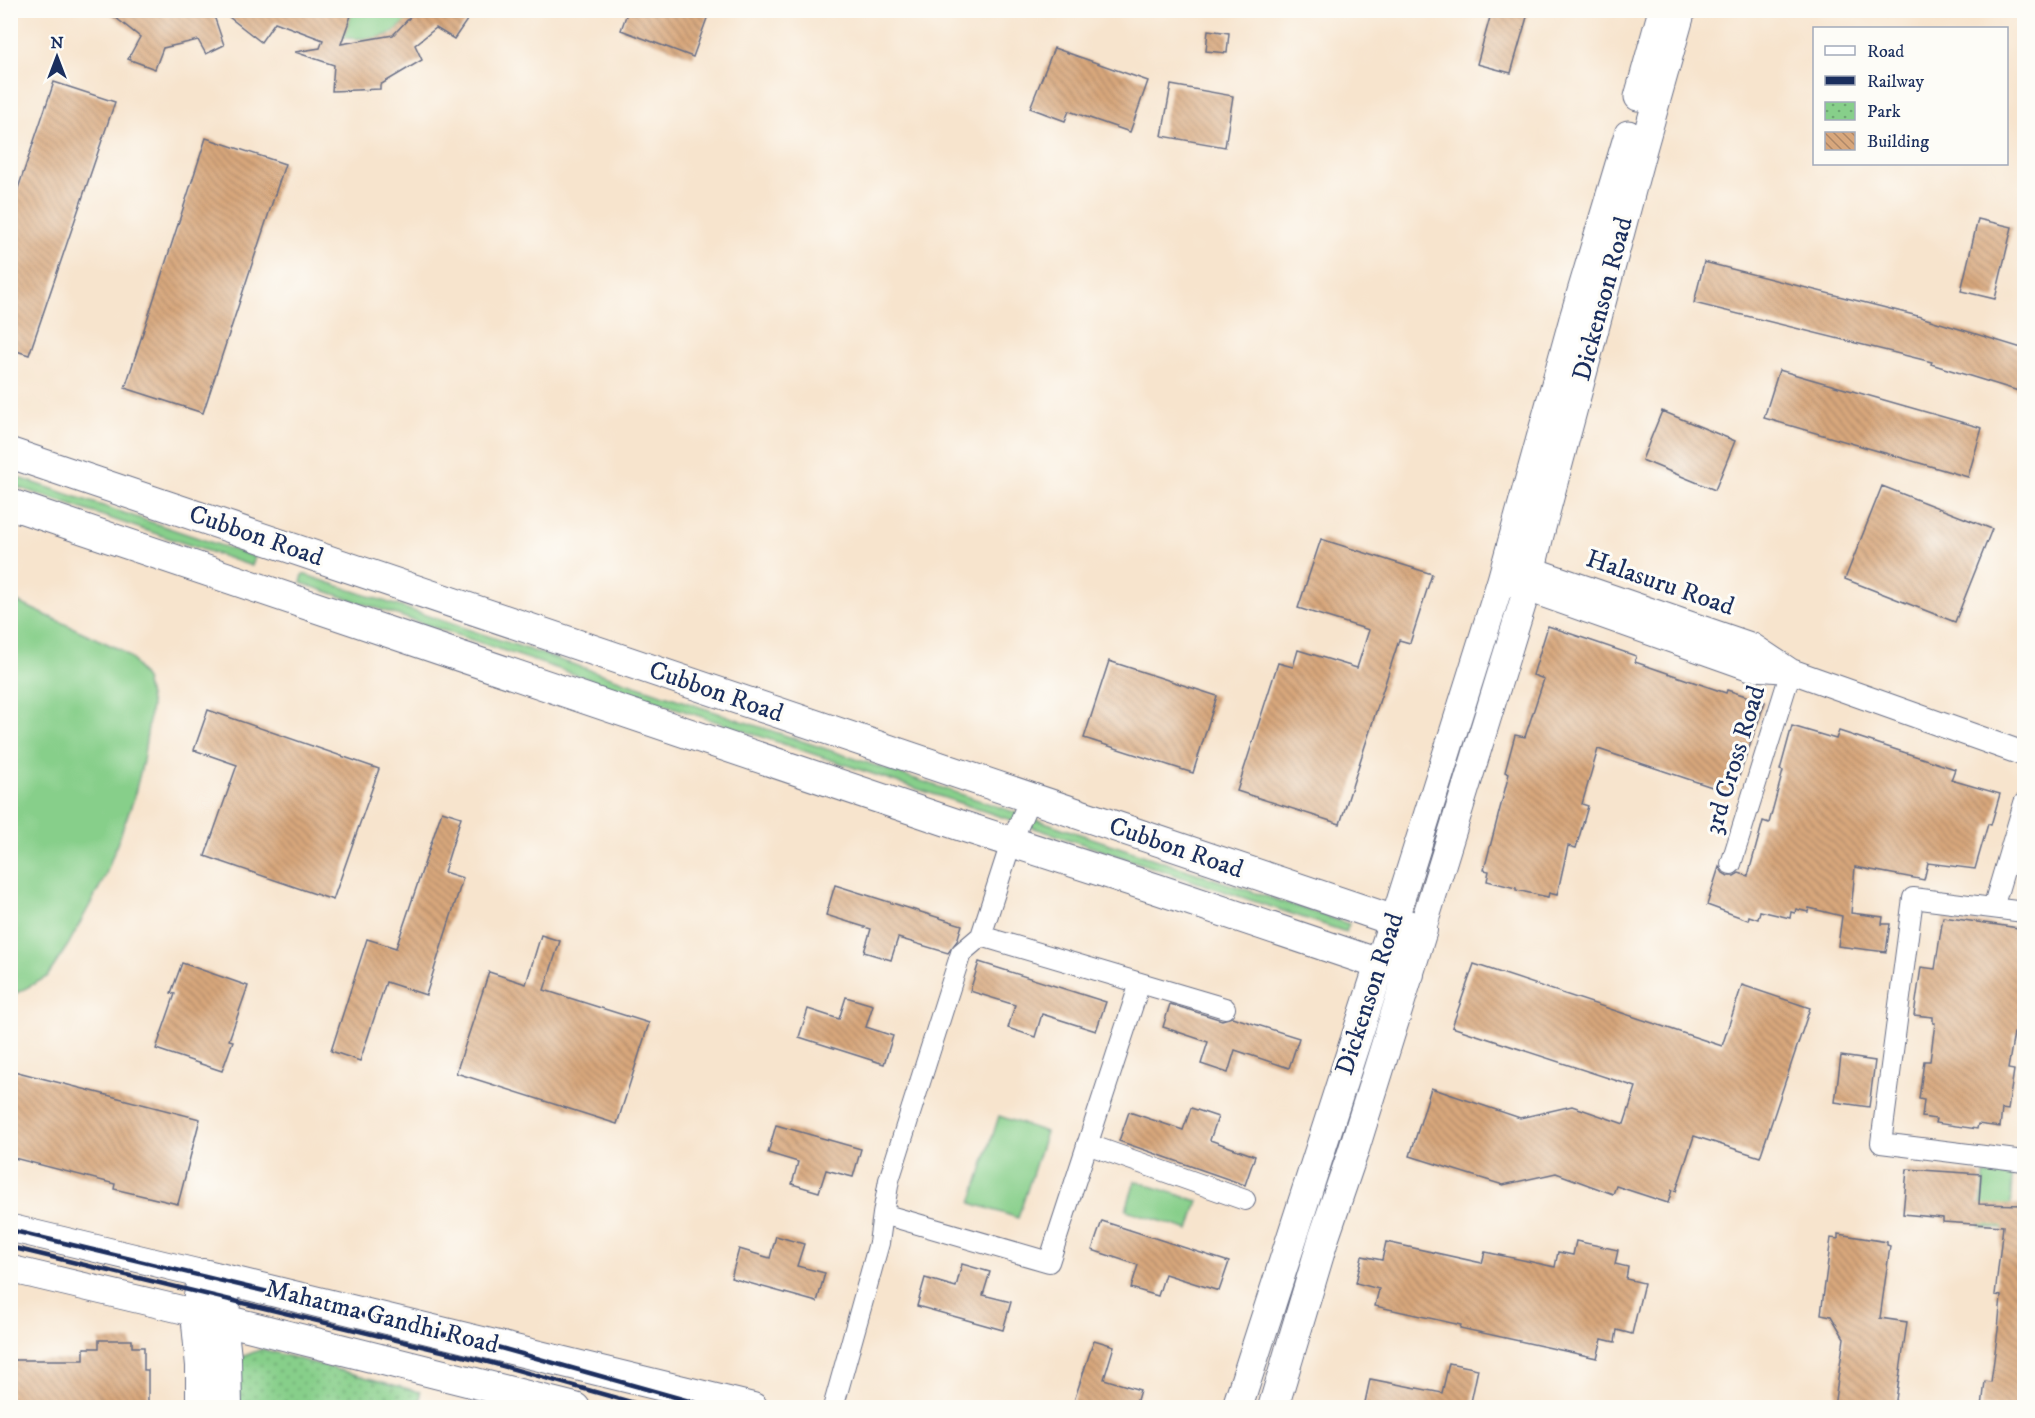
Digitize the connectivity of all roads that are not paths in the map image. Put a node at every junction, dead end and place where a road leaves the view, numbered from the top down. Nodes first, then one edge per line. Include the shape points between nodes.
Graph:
1 (1662, 10) edge
2 (1682, 10) edge
3 (10, 453) edge
4 (10, 504) edge
5 (291, 548) junction
6 (1504, 571) junction
7 (1530, 579) junction
8 (274, 594) junction
9 (480, 612) junction
10 (465, 658) junction
11 (1791, 671) junction
12 (2025, 753) edge
13 (1030, 798) junction
14 (2025, 803) edge
15 (1011, 843) junction
16 (1731, 864) dead end
17 (1993, 908) junction
18 (2025, 912) edge
19 (1394, 921) junction
20 (1422, 930) junction
21 (981, 936) junction
22 (1380, 965) junction
23 (1409, 974) junction
24 (1140, 983) junction
25 (1225, 1008) dead end
26 (1087, 1144) junction
27 (2025, 1161) edge
28 (1245, 1200) dead end
29 (883, 1214) junction
30 (10, 1227) edge
31 (10, 1269) edge
32 (216, 1277) junction
33 (209, 1317) junction
34 (201, 1407) edge
35 (227, 1407) edge
36 (572, 1407) edge
37 (753, 1407) edge
38 (833, 1407) edge
39 (1236, 1407) edge
40 (1273, 1407) edge

1 - 6 main road, Dickenson Road
2 - 7 main road, Dickenson Road
3 - 5 main road, Cubbon Road
4 - 8 main road, Cubbon Road
5 - 8 main road
5 - 9 main road, Cubbon Road
6 - 7 street
6 - 19 main road, Dickenson Road
7 - 11 street, Halasuru Road via 1749,668
7 - 20 main road, Dickenson Road
8 - 10 main road, Cubbon Road
9 - 10 main road
9 - 13 main road, Cubbon Road
10 - 15 main road, Cubbon Road
11 - 12 street, Halasuru Road
11 - 16 street, 3rd Cross Road
13 - 15 street
13 - 19 main road, Cubbon Road
14 - 17 street
15 - 21 street
15 - 22 main road, Cubbon Road
17 - 18 street
17 - 27 street via 1913,898 1881,1143
19 - 20 main road, Cubbon Road
19 - 22 main road, Dickenson Road
20 - 23 main road, Dickenson Road
21 - 24 street
21 - 29 street via 961,953 889,1180
22 - 23 main road, Cubbon Road
22 - 39 main road, Dickenson Road
23 - 40 main road, Dickenson Road
24 - 25 street
24 - 26 street
26 - 28 street
26 - 29 street via 1049,1262
29 - 38 street via 879,1243
30 - 32 main road, Mahatma Gandhi Road
31 - 33 main road, Mahatma Gandhi Road
32 - 33 main road
32 - 37 main road, Mahatma Gandhi Road
33 - 34 main road via 201,1366
33 - 35 main road via 226,1358
33 - 36 main road, Mahatma Gandhi Road

